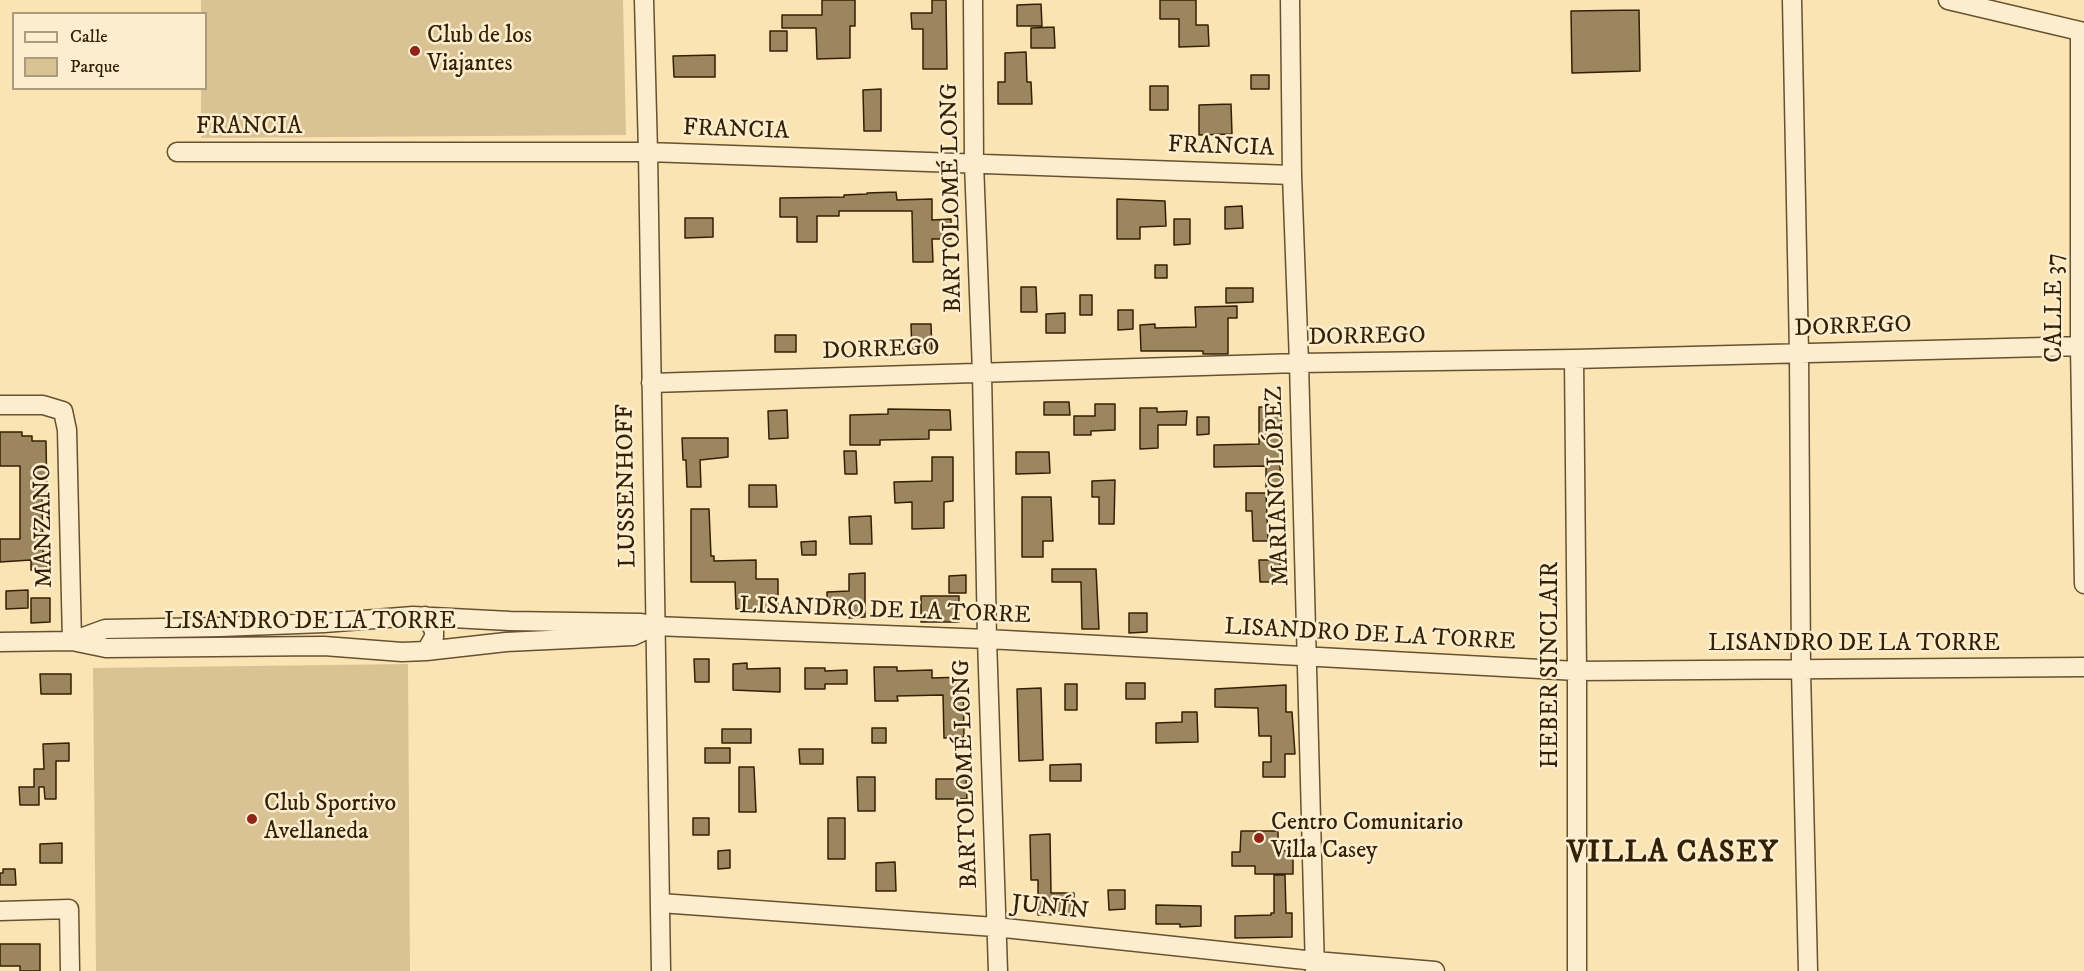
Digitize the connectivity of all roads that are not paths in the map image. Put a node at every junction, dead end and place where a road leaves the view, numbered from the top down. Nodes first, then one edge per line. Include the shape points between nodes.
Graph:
1 (644, 0) edge
2 (973, 0) edge
3 (1290, 0) edge
4 (1792, 0) edge
5 (1948, 0) edge
6 (2082, 31) edge
7 (177, 152) dead end
8 (648, 152) junction
9 (974, 163) junction
10 (1292, 175) junction
11 (2082, 346) edge
12 (1799, 353) junction
13 (1574, 359) junction
14 (1299, 363) junction
15 (982, 372) junction
16 (651, 383) junction
17 (0, 405) edge
18 (2084, 584) edge
19 (425, 616) junction
20 (401, 617) junction
21 (324, 623) junction
22 (654, 626) junction
23 (220, 627) junction
24 (987, 639) junction
25 (72, 640) junction
26 (0, 642) edge
27 (324, 646) junction
28 (220, 648) junction
29 (426, 651) junction
30 (402, 652) junction
31 (1307, 657) junction
32 (2084, 667) edge
33 (1801, 670) junction
34 (1577, 671) junction
35 (660, 903) junction
36 (0, 912) edge
37 (995, 927) junction
38 (1315, 966) edge
39 (70, 971) edge
40 (661, 971) edge
41 (998, 971) edge
42 (1435, 971) edge
43 (1577, 971) edge
44 (1808, 971) edge

1 - 8 street, LUSSENHOFF
2 - 9 street, BARTOLOMÉ LONG
3 - 10 street, MARIANO LÓPEZ
4 - 12 street
5 - 6 street
6 - 11 street, CALLE 37
7 - 8 street, FRANCIA
8 - 9 street, FRANCIA
8 - 16 street, LUSSENHOFF
9 - 10 street, FRANCIA
9 - 15 street, BARTOLOMÉ LONG
10 - 14 street, MARIANO LÓPEZ
11 - 12 street, DORREGO
11 - 18 street, CALLE 37
12 - 13 street, DORREGO
12 - 33 street
13 - 14 street, DORREGO
13 - 34 street, HEBER SINCLAIR
14 - 15 street, DORREGO
14 - 31 street, MARIANO LÓPEZ
15 - 16 street, DORREGO
15 - 24 street, BARTOLOMÉ LONG
16 - 22 street, LUSSENHOFF
17 - 25 street, MANZANO via 43,405 63,411 67,430
19 - 20 street, LISANDRO DE LA TORRE
19 - 22 street, LISANDRO DE LA TORRE via 641,622
19 - 29 street via 434,630
20 - 21 street, LISANDRO DE LA TORRE
20 - 30 street via 395,625 394,639
21 - 23 street, LISANDRO DE LA TORRE
21 - 27 street
22 - 24 street, LISANDRO DE LA TORRE
22 - 29 street, LISANDRO DE LA TORRE via 633,636 506,642
22 - 35 street, LUSSENHOFF
23 - 25 street, LISANDRO DE LA TORRE via 105,629
23 - 28 street
24 - 31 street, LISANDRO DE LA TORRE
24 - 37 street, BARTOLOMÉ LONG
25 - 26 street, LISANDRO DE LA TORRE
25 - 28 street, LISANDRO DE LA TORRE via 106,648
27 - 28 street, LISANDRO DE LA TORRE
27 - 30 street, LISANDRO DE LA TORRE
29 - 30 street, LISANDRO DE LA TORRE
31 - 34 street, LISANDRO DE LA TORRE
31 - 38 street, MARIANO LÓPEZ
32 - 33 street, LISANDRO DE LA TORRE
33 - 34 street, LISANDRO DE LA TORRE
33 - 44 street
34 - 43 street, HEBER SINCLAIR
35 - 37 street, JUNÍN
35 - 40 street, LUSSENHOFF
36 - 39 street via 69,909
37 - 38 street, JUNÍN
37 - 41 street, BARTOLOMÉ LONG
38 - 42 street, JUNÍN

